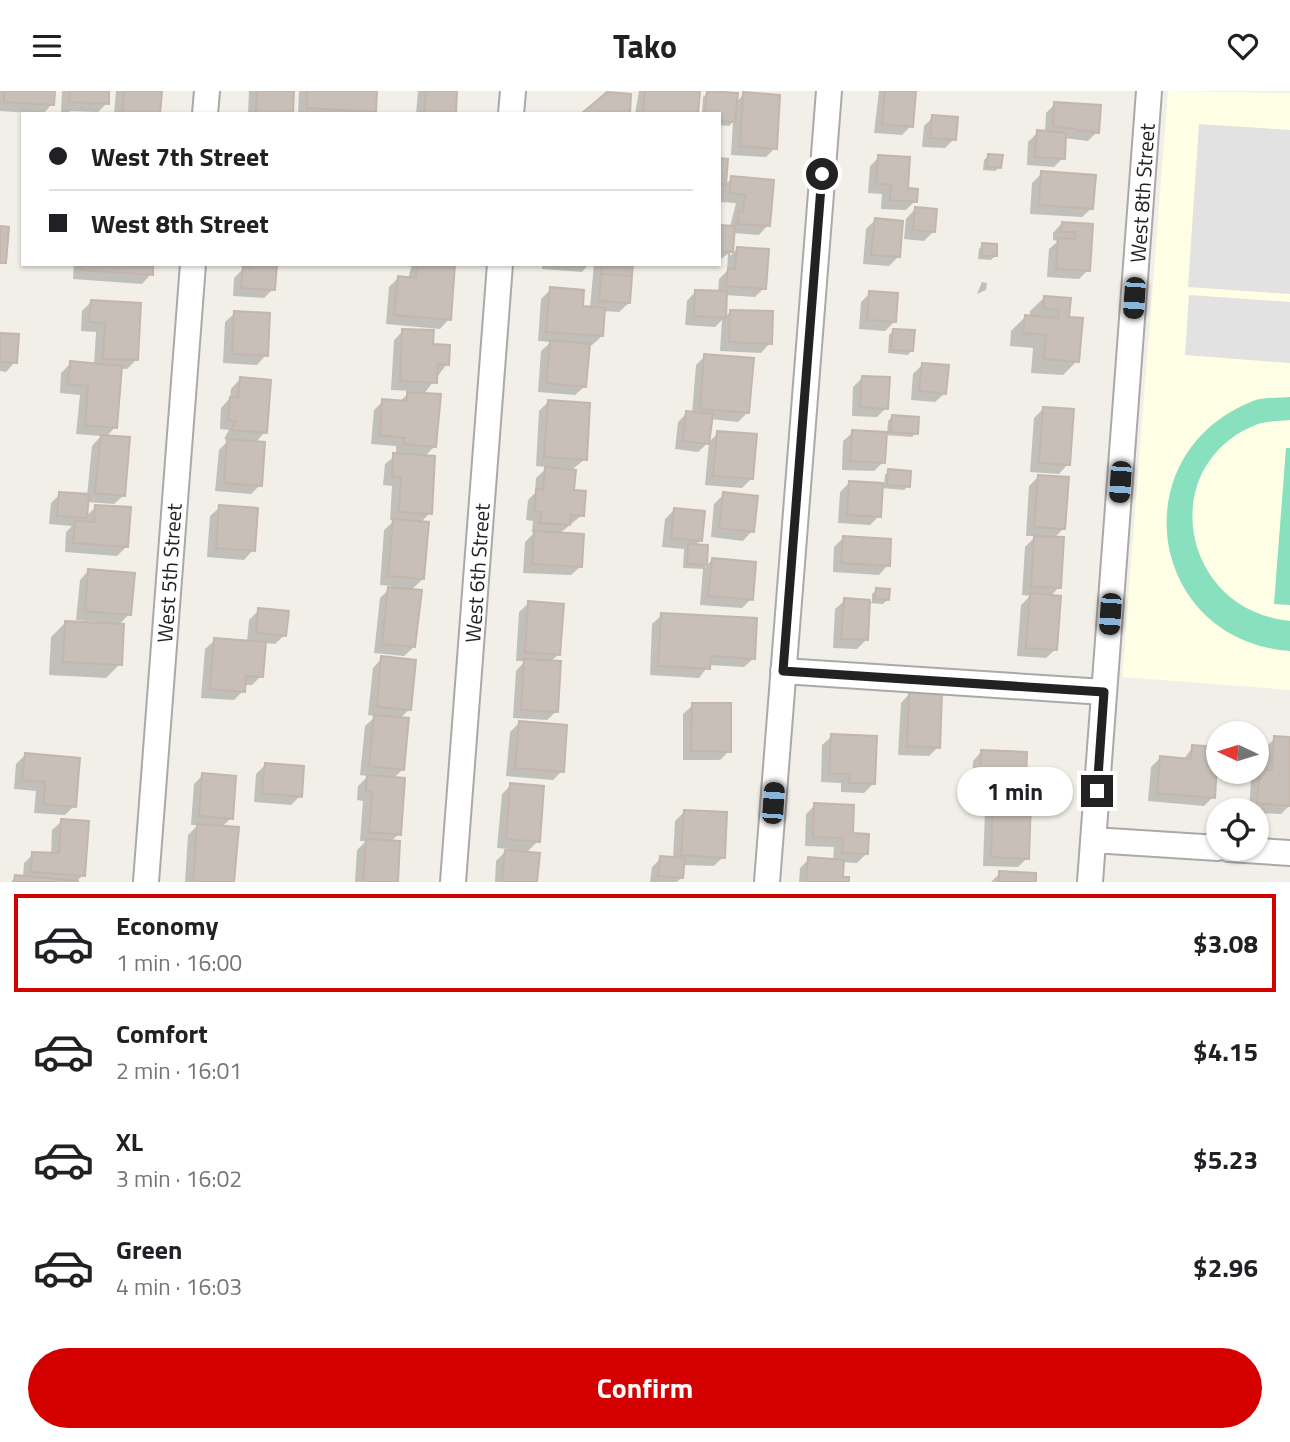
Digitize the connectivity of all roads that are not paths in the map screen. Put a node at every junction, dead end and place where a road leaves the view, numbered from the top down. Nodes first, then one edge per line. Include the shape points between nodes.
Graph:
1 (206, 91) edge
2 (513, 91) edge
3 (829, 91) edge
4 (1150, 91) edge
5 (205, 112) edge
6 (511, 112) edge
7 (193, 266) edge
8 (500, 266) edge
9 (783, 671) junction
10 (1104, 692) junction
11 (1093, 840) junction
12 (1206, 847) edge
13 (1269, 852) edge
14 (1290, 853) edge
15 (146, 882) edge
16 (453, 882) edge
17 (767, 882) edge
18 (1090, 882) edge

1 - 5 street
2 - 6 street
3 - 9 street
4 - 10 street, West 8th Street
7 - 15 street, West 5th Street
8 - 16 street, West 6th Street
9 - 10 street
9 - 17 street
10 - 11 street, West 8th Street
11 - 12 street
11 - 18 street, West 8th Street
13 - 14 street

